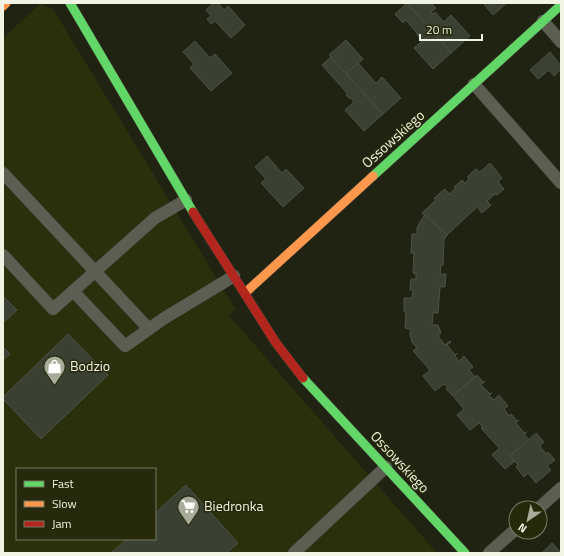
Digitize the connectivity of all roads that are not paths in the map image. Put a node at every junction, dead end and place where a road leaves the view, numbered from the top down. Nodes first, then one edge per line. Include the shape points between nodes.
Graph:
1 (6, 3) edge
2 (70, 3) edge
3 (561, 4) edge
4 (3, 6) edge
5 (543, 21) junction
6 (561, 42) edge
7 (474, 84) junction
8 (3, 173) edge
9 (561, 183) edge
10 (186, 200) junction
11 (3, 255) edge
12 (95, 272) junction
13 (234, 276) junction
14 (73, 291) junction
15 (245, 293) junction
16 (149, 329) junction
17 (386, 467) junction
18 (561, 488) edge
19 (548, 500) edge
20 (508, 536) edge
21 (294, 553) edge
22 (465, 553) edge
23 (489, 553) edge

1 - 4 street
2 - 10 street, Ossowskiego
3 - 5 street, Ossowskiego
5 - 6 lane
5 - 7 street, Ossowskiego
7 - 9 lane
7 - 15 street, Ossowskiego
8 - 12 lane
10 - 12 lane via 155,218
10 - 13 street, Ossowskiego
11 - 14 lane via 53,309
12 - 14 lane
12 - 16 lane
13 - 15 street, Ossowskiego
13 - 16 lane
14 - 16 lane via 125,346
15 - 17 street, Ossowskiego via 276,343 303,378
17 - 21 lane
17 - 22 street, Ossowskiego
18 - 19 lane
20 - 23 lane

